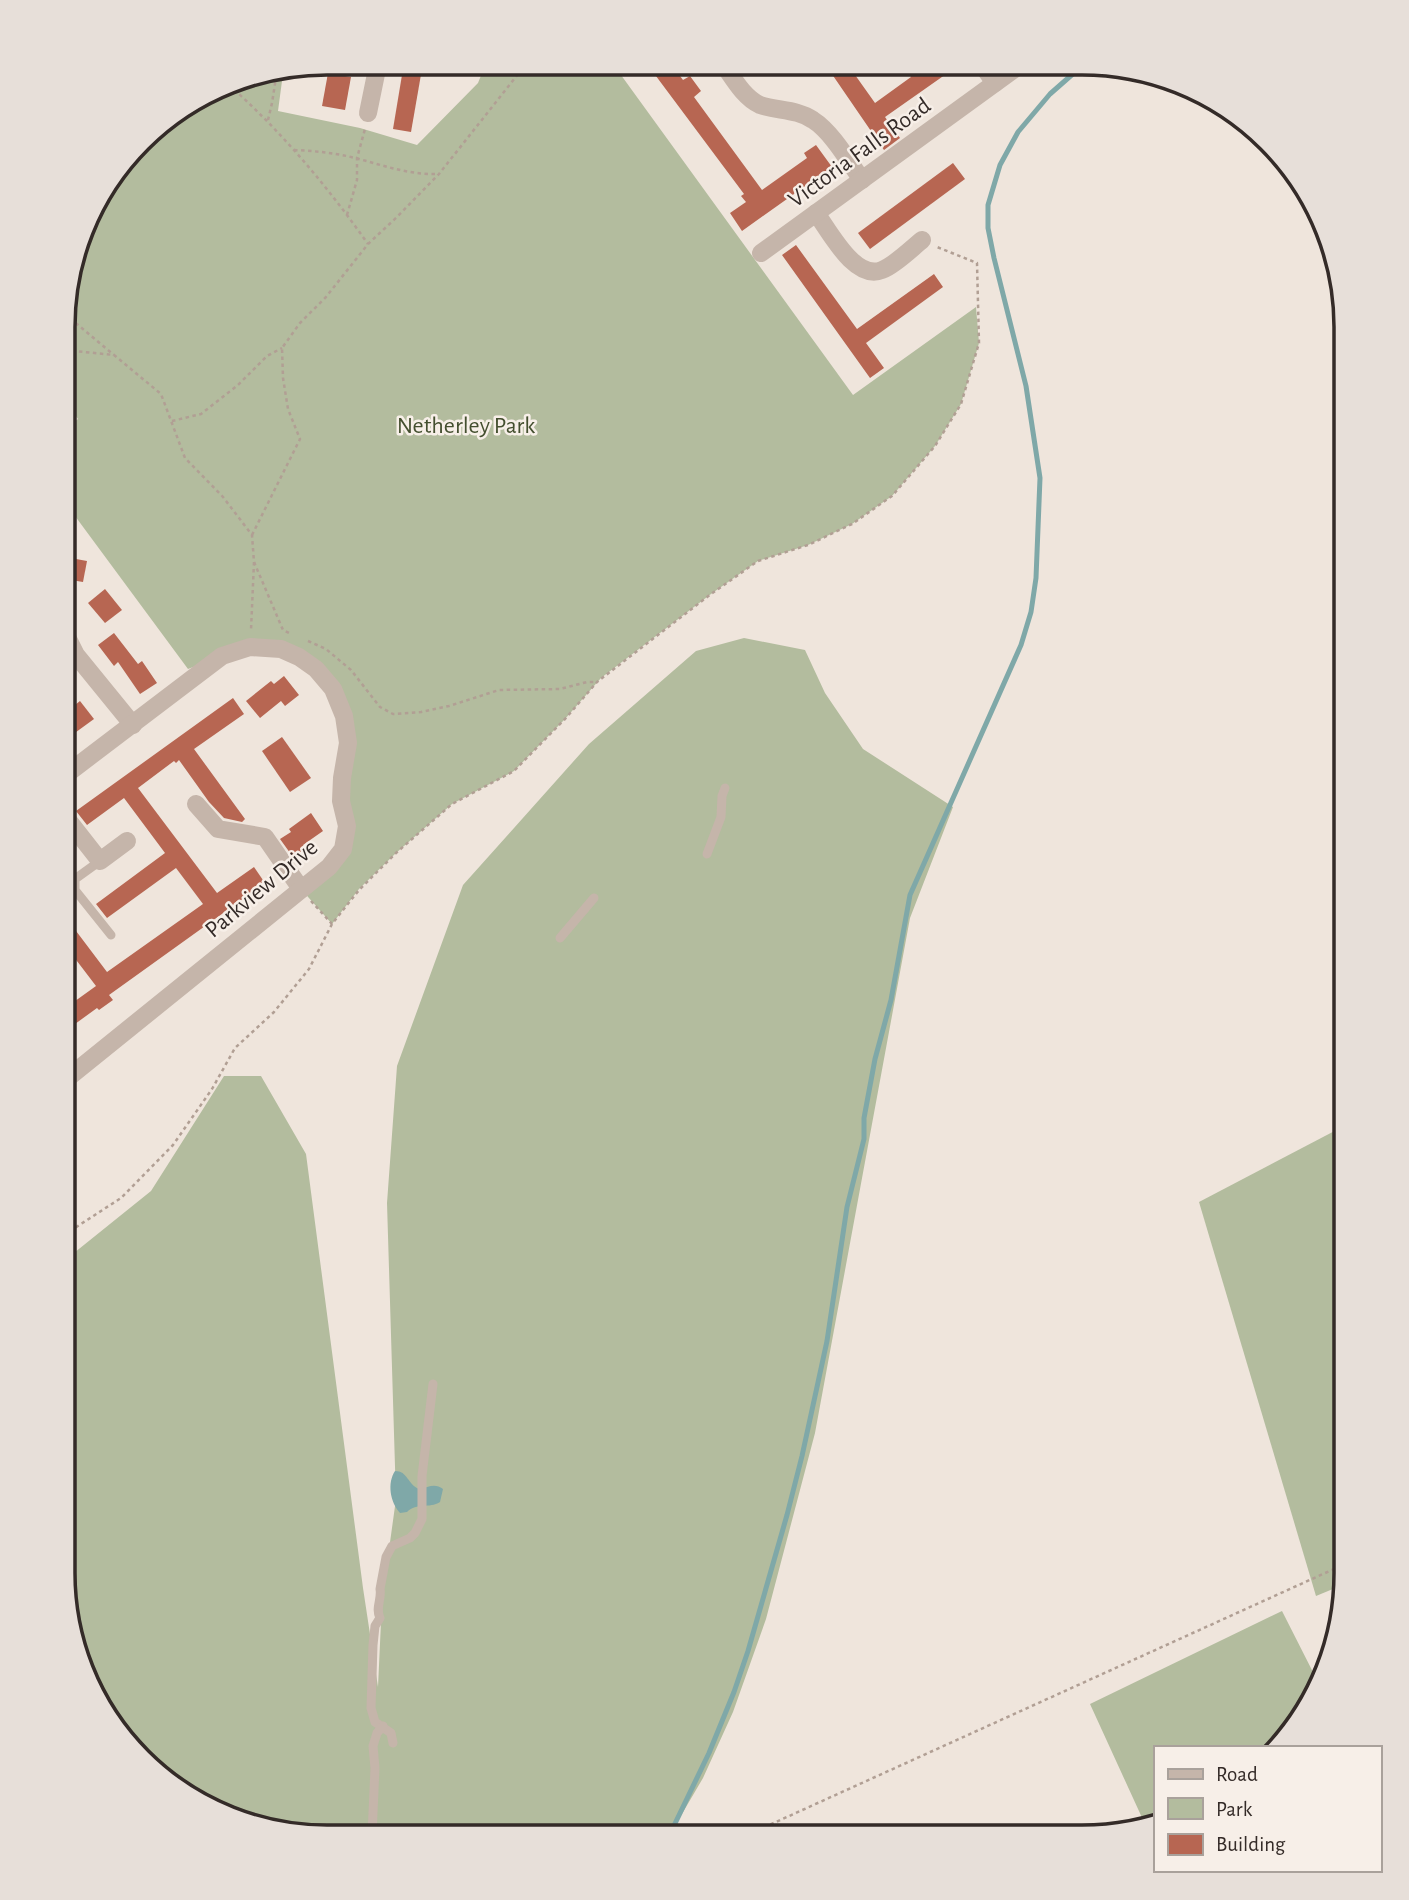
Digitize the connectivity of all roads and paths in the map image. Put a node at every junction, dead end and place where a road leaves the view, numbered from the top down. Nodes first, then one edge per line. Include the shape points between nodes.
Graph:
1 (376, 75) edge
2 (517, 75) edge
3 (731, 75) edge
4 (989, 75) edge
5 (1006, 75) edge
6 (275, 81) edge
7 (995, 83) junction
8 (237, 92) edge
9 (368, 113) joint
10 (267, 120) junction
11 (294, 150) junction
12 (357, 158) junction
13 (439, 174) junction
14 (862, 180) junction
15 (816, 213) junction
16 (347, 215) junction
17 (922, 240) joint
18 (368, 244) junction
19 (761, 253) dead end
20 (75, 323) edge
21 (282, 348) junction
22 (75, 351) edge
23 (114, 355) junction
24 (172, 421) junction
25 (252, 535) junction
26 (254, 562) junction
27 (292, 634) dead end
28 (300, 638) dead end
29 (250, 647) junction
30 (75, 653) edge
31 (597, 682) junction
32 (133, 725) junction
33 (75, 768) edge
34 (725, 788) dead end
35 (196, 804) dead end
36 (75, 829) edge
37 (127, 841) dead end
38 (708, 854) dead end
39 (100, 861) junction
40 (301, 889) junction
41 (594, 898) dead end
42 (332, 924) junction
43 (111, 936) dead end
44 (560, 938) dead end
45 (75, 1072) edge
46 (75, 1228) edge
47 (433, 1384) dead end
48 (1334, 1569) edge
49 (383, 1726) junction
50 (393, 1743) dead end
51 (372, 1825) edge
52 (769, 1825) edge

1 - 9 street
2 - 13 path
3 - 14 street via 757,104 814,120
4 - 7 street
5 - 7 street, Victoria Falls Road
6 - 10 path
7 - 14 street, Victoria Falls Road
8 - 10 path
9 - 12 path
10 - 11 path
11 - 12 path
11 - 16 path
12 - 13 path via 423,175
12 - 16 path via 357,180
13 - 18 path
14 - 15 street, Victoria Falls Road
15 - 17 street via 861,278 883,270
15 - 19 street, Victoria Falls Road
16 - 18 path
17 - 31 path via 977,263 979,343 961,404 935,446 892,496 852,524 758,561
18 - 21 path
20 - 23 path
21 - 24 path via 201,414
21 - 25 path via 288,409 300,439
22 - 23 path
23 - 24 path via 161,394
24 - 25 path via 185,458
25 - 26 path
26 - 27 path via 283,630
26 - 29 path
28 - 31 path via 335,656 380,707 393,714 449,706 499,690
29 - 32 street via 222,656
29 - 40 street, Parkview Drive via 281,649 299,657 333,689 344,716 348,743 342,778 347,827 343,849
30 - 32 street
31 - 42 path via 514,771 452,804 359,890
32 - 33 street
34 - 38 lane
35 - 40 street via 218,829 265,837
36 - 39 street
37 - 39 street
39 - 43 lane via 75,879 75,890
40 - 42 path
40 - 45 street, Parkview Drive
41 - 44 lane
42 - 46 path via 309,968 274,1012 235,1048 173,1145 121,1198
47 - 49 lane via 422,1519 410,1538 392,1546 381,1579 370,1700 373,1717
48 - 52 path
49 - 50 lane
49 - 51 lane via 373,1746

